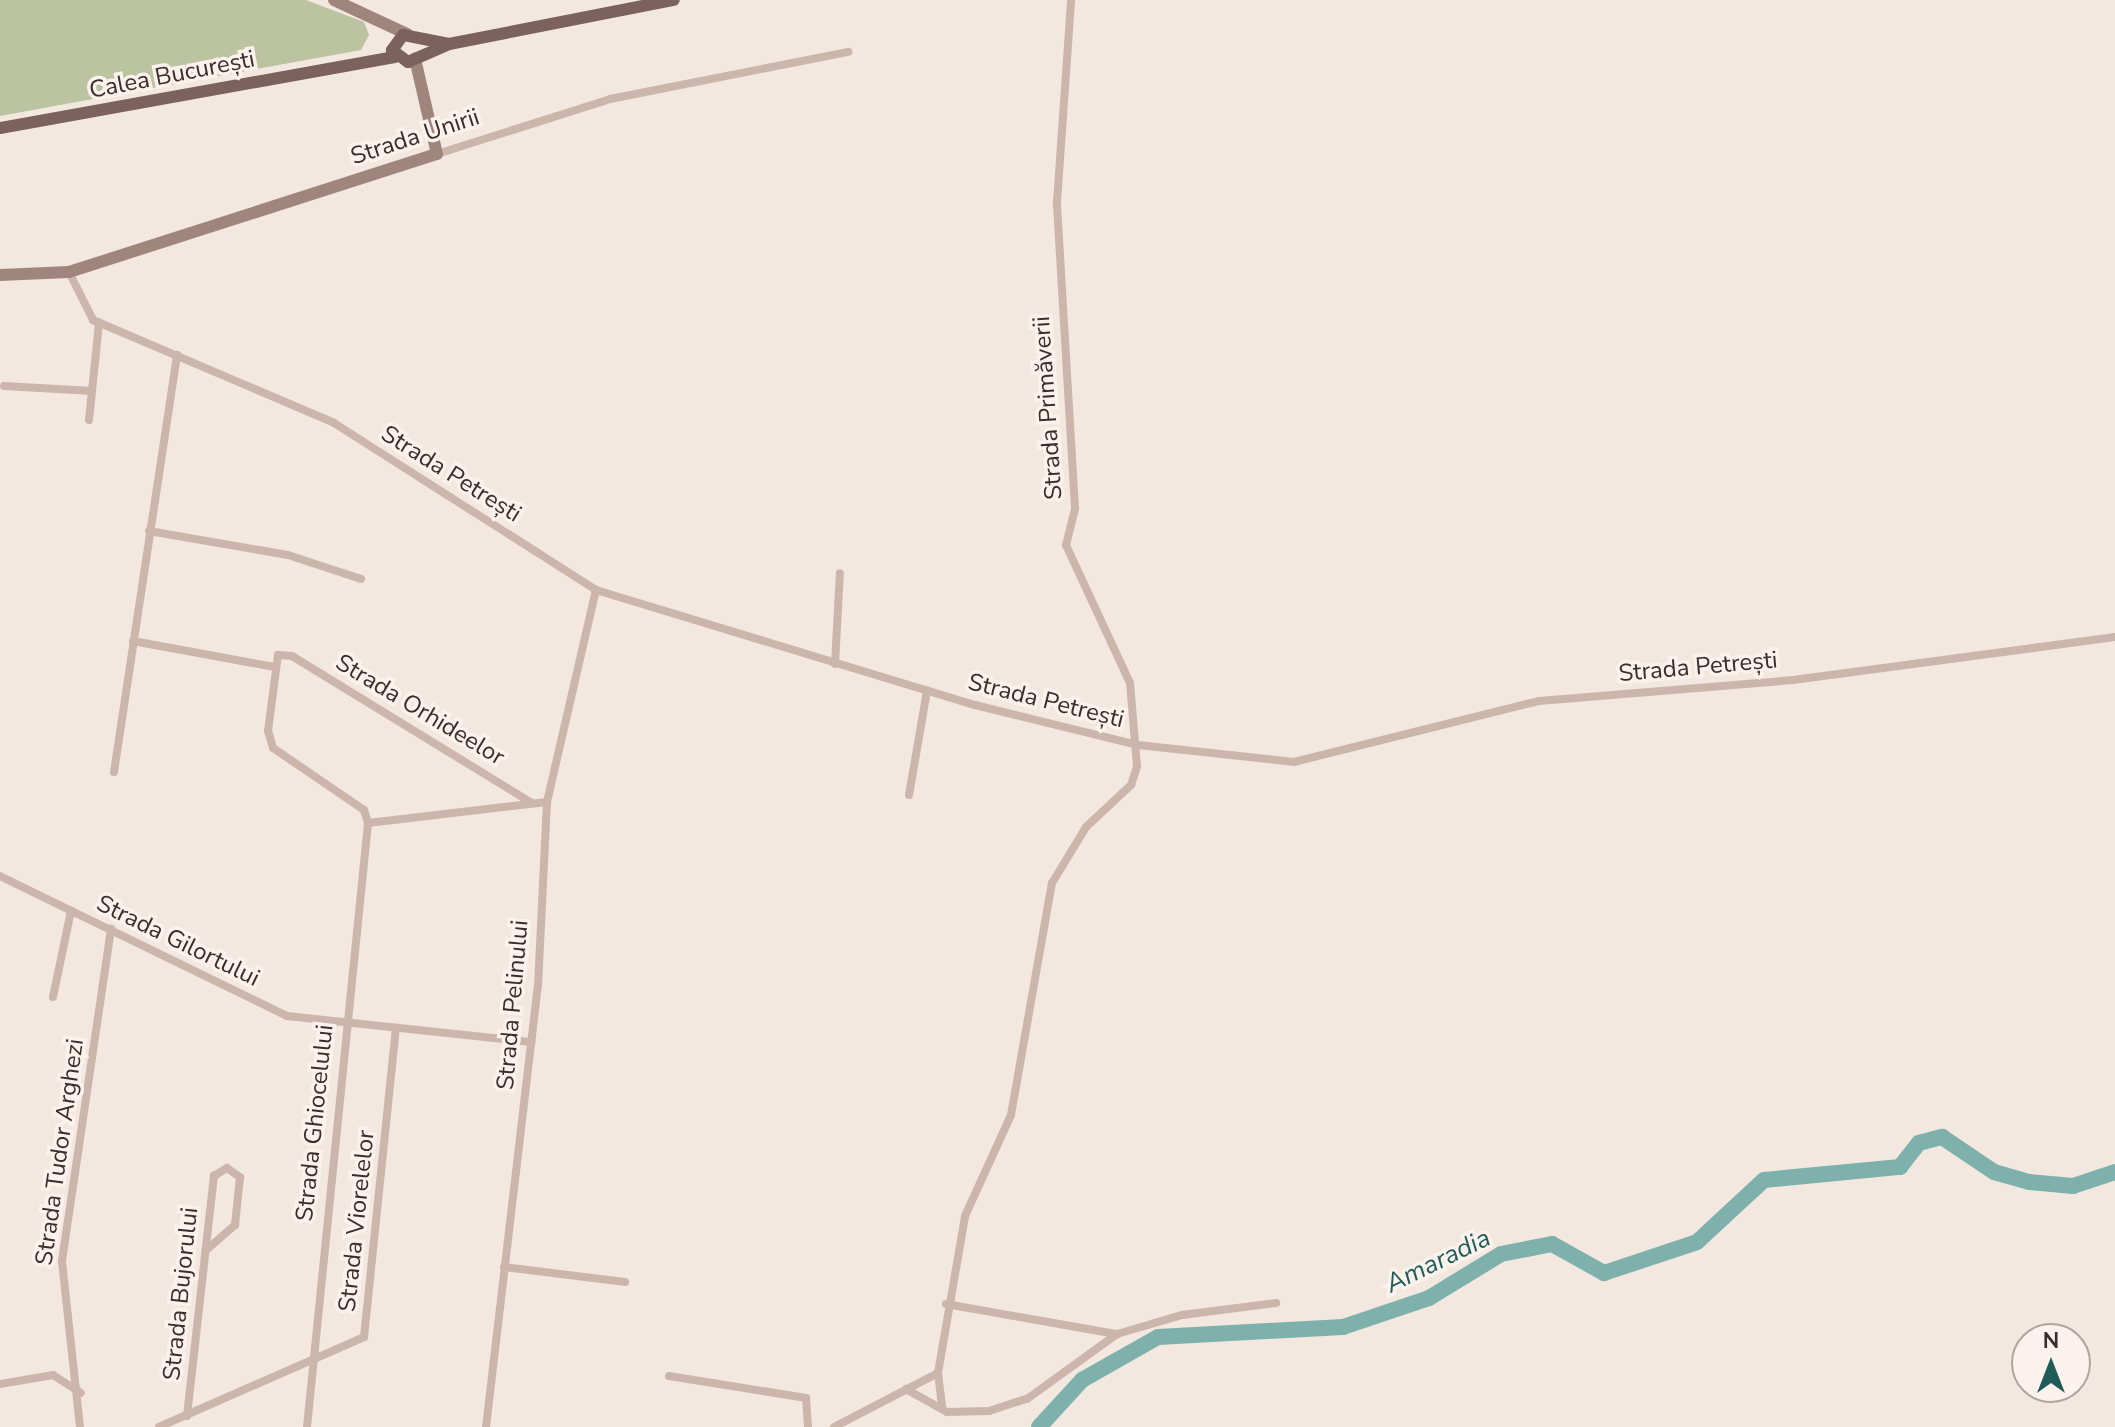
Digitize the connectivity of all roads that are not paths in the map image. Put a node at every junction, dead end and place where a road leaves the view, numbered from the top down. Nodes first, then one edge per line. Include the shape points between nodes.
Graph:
1 (334, 0) edge
2 (674, 0) edge
3 (1071, 0) edge
4 (449, 44) junction
5 (401, 46) junction
6 (848, 52) dead end
7 (417, 56) junction
8 (418, 81) junction
9 (0, 128) edge
10 (437, 154) junction
11 (69, 272) junction
12 (0, 275) edge
13 (99, 323) junction
14 (177, 355) junction
15 (4, 386) dead end
16 (92, 391) junction
17 (89, 420) dead end
18 (149, 531) junction
19 (840, 573) dead end
20 (361, 579) dead end
21 (596, 590) junction
22 (2115, 637) edge
23 (133, 641) junction
24 (835, 664) junction
25 (275, 667) junction
26 (927, 691) junction
27 (1138, 745) junction
28 (114, 772) dead end
29 (909, 795) dead end
30 (547, 802) junction
31 (533, 803) junction
32 (368, 823) junction
33 (0, 876) edge
34 (71, 911) junction
35 (111, 929) junction
36 (53, 997) dead end
37 (345, 1021) junction
38 (396, 1028) junction
39 (532, 1042) junction
40 (206, 1250) junction
41 (504, 1267) junction
42 (625, 1282) dead end
43 (1276, 1303) dead end
44 (946, 1304) junction
45 (1117, 1334) junction
46 (312, 1363) junction
47 (938, 1373) junction
48 (669, 1376) dead end
49 (0, 1384) edge
50 (905, 1389) junction
51 (81, 1393) junction
52 (942, 1408) junction
53 (187, 1416) junction
54 (80, 1427) edge
55 (159, 1427) edge
56 (307, 1427) edge
57 (486, 1427) edge
58 (808, 1427) edge
59 (834, 1427) edge

1 - 5 main road via 352,7
2 - 4 main road, Calea București
3 - 27 street, Strada Primăverii via 1057,202 1075,508 1066,545 1130,683
4 - 5 main road, Calea București
4 - 7 main road, Calea București
5 - 7 main road
5 - 7 main road, Calea București
5 - 8 main road
5 - 9 main road, Calea București via 351,64
6 - 10 street, Strada Unirii via 610,99
7 - 8 main road
8 - 10 main road
10 - 11 main road, Strada Unirii
11 - 12 main road, Strada Unirii
11 - 13 street
13 - 14 street, Strada Petrești
13 - 16 street
14 - 18 street
14 - 21 street, Strada Petrești via 334,423
15 - 16 street
16 - 17 street
18 - 20 street via 288,555
18 - 23 street
19 - 24 street
21 - 24 street, Strada Petrești
21 - 30 street, Strada Pelinului
22 - 27 street, Strada Petrești via 1793,680 1539,701 1294,762
23 - 25 street
23 - 28 street
24 - 26 street, Strada Petrești
25 - 31 street, Strada Orhideelor via 285,653
25 - 32 street via 273,748 364,810
26 - 27 street, Strada Petrești
26 - 29 street
27 - 44 street, Strada Primăverii via 1131,785 1086,827 1052,883 1011,1115 977,1188
30 - 31 street
30 - 39 street, Strada Pelinului
31 - 32 street
32 - 37 street, Strada Ghiocelului
33 - 34 street, Strada Gilortului
34 - 35 street, Strada Gilortului
34 - 36 street
35 - 37 street, Strada Gilortului via 287,1016
35 - 51 street, Strada Tudor Arghezi via 62,1261
37 - 38 street
37 - 46 street, Strada Ghiocelului
38 - 39 street
38 - 46 street, Strada Viorelelor via 364,1337
39 - 41 street, Strada Pelinului
40 - 40 street, Strada Bujorului via 235,1225 235,1171 220,1168 214,1176
40 - 53 street, Strada Bujorului
41 - 42 street
41 - 57 street, Strada Pelinului
43 - 45 street via 1182,1315
44 - 45 street
44 - 47 street, Strada Primăverii
45 - 52 street via 1014,1405 960,1413
46 - 53 street, Strada Viorelelor
46 - 56 street, Strada Ghiocelului
47 - 50 street
47 - 52 street, Strada Primăverii
48 - 58 street via 806,1398
49 - 51 street via 53,1375
50 - 52 street
50 - 59 street
51 - 54 street, Strada Tudor Arghezi
53 - 55 street, Strada Viorelelor

